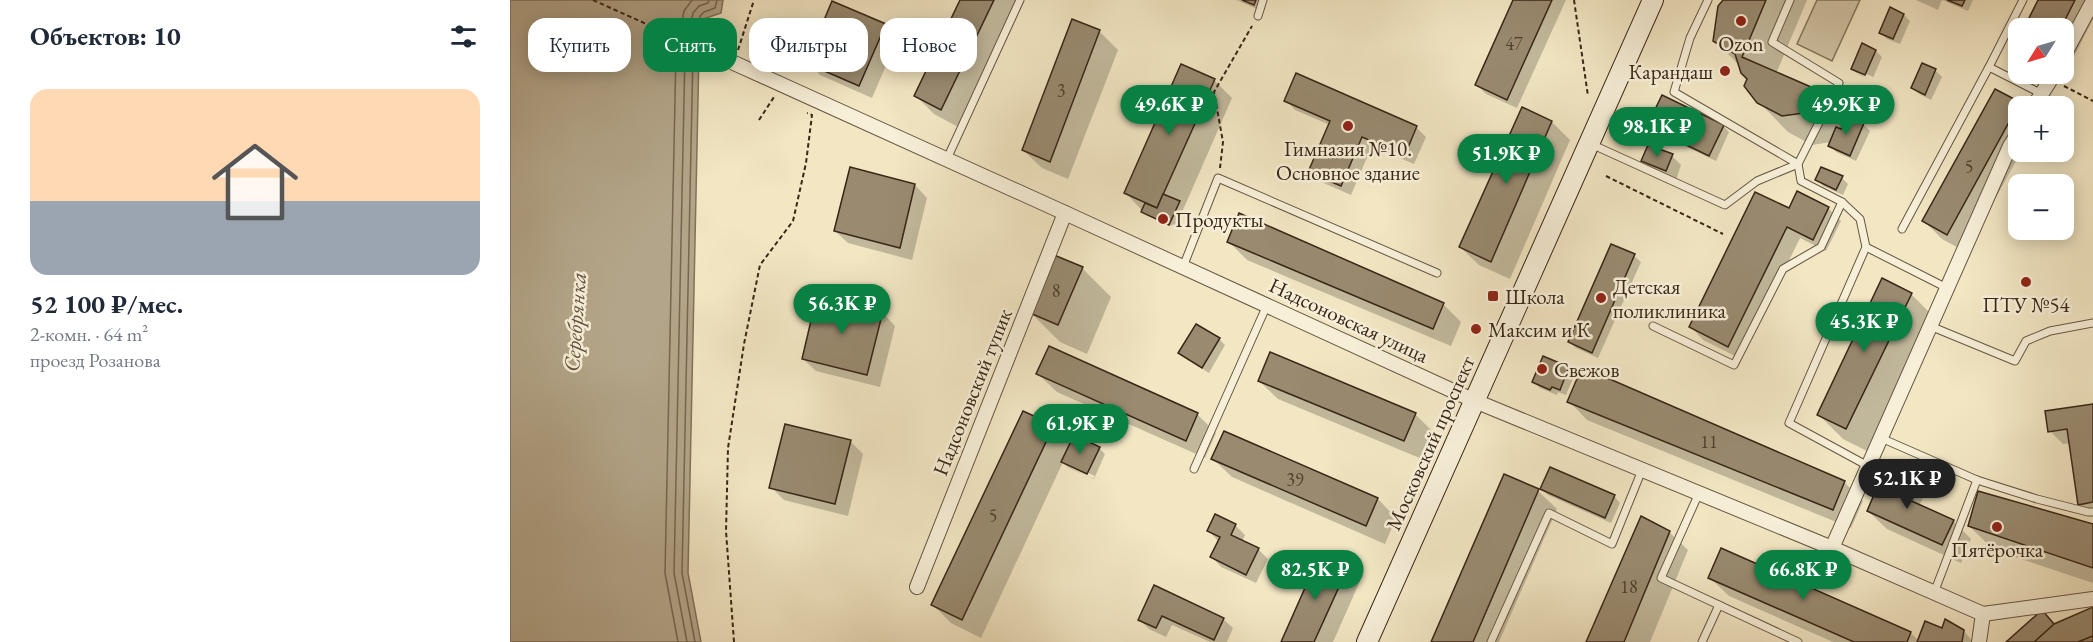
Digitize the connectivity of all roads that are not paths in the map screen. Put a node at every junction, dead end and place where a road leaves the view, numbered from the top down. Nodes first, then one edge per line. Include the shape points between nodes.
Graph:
1 (1020, 0) edge
2 (1263, 0) edge
3 (1653, 0) edge
4 (1708, 0) edge
5 (1790, 0) edge
6 (2023, 0) edge
7 (2093, 1) edge
8 (1258, 16) road end
9 (2074, 36) edge
10 (737, 64) edge
11 (1989, 67) junction
12 (2048, 84) edge
13 (2042, 94) joint
14 (1591, 143) junction
15 (2008, 151) edge
16 (946, 161) junction
17 (1798, 164) junction
18 (1842, 202) junction
19 (1065, 213) junction
20 (1902, 229) dead end
21 (1866, 246) junction
22 (1183, 267) junction
23 (1437, 273) dead end
24 (1947, 288) junction
25 (1267, 305) junction
26 (2093, 323) edge
27 (1653, 326) dead end
28 (1930, 326) junction
29 (1475, 401) junction
30 (1881, 438) junction
31 (1868, 466) junction
32 (1194, 469) dead end
33 (1642, 470) junction
34 (1977, 480) junction
35 (1699, 493) junction
36 (2093, 512) edge
37 (1832, 548) junction
38 (917, 587) dead end
39 (1934, 593) junction
40 (2093, 599) edge
41 (1719, 605) junction
42 (1983, 614) junction
43 (1367, 642) edge
44 (1491, 642) edge
45 (1702, 642) edge
46 (1798, 642) edge
47 (1979, 642) edge

1 - 16 lane
2 - 8 lane
3 - 14 main road, Московский проспект
4 - 17 lane via 1690,38 1674,92
5 - 17 lane via 1772,42 1839,83
6 - 11 lane
7 - 9 street
10 - 16 street, Надсоновская улица
11 - 13 lane
11 - 20 lane
12 - 13 street
14 - 17 lane via 1725,205 1757,181
14 - 29 main road, Московский проспект
15 - 24 street
16 - 19 street, Надсоновская улица
17 - 18 lane via 1802,181
18 - 21 lane via 1860,219
18 - 27 lane via 1821,247 1783,269 1734,365
19 - 22 street, Надсоновская улица
19 - 38 street, Надсоновский тупик
21 - 24 lane
21 - 31 lane via 1789,423
22 - 23 lane via 1218,178
22 - 25 street, Надсоновская улица
24 - 28 street
25 - 29 street, Надсоновская улица
25 - 32 lane
26 - 28 lane via 2050,331 2026,341 2014,361
28 - 30 street
29 - 33 street, Надсоновская улица
29 - 43 main road, Московский проспект
30 - 31 street
30 - 34 lane
31 - 37 street
33 - 35 street, Надсоновская улица
33 - 44 lane via 1612,544 1549,513
34 - 36 lane
34 - 39 lane
35 - 37 street, Надсоновская улица
35 - 41 lane via 1661,578
37 - 39 street, Надсоновская улица
39 - 42 street, Надсоновская улица
40 - 42 street
41 - 45 lane
41 - 46 lane
42 - 47 street

